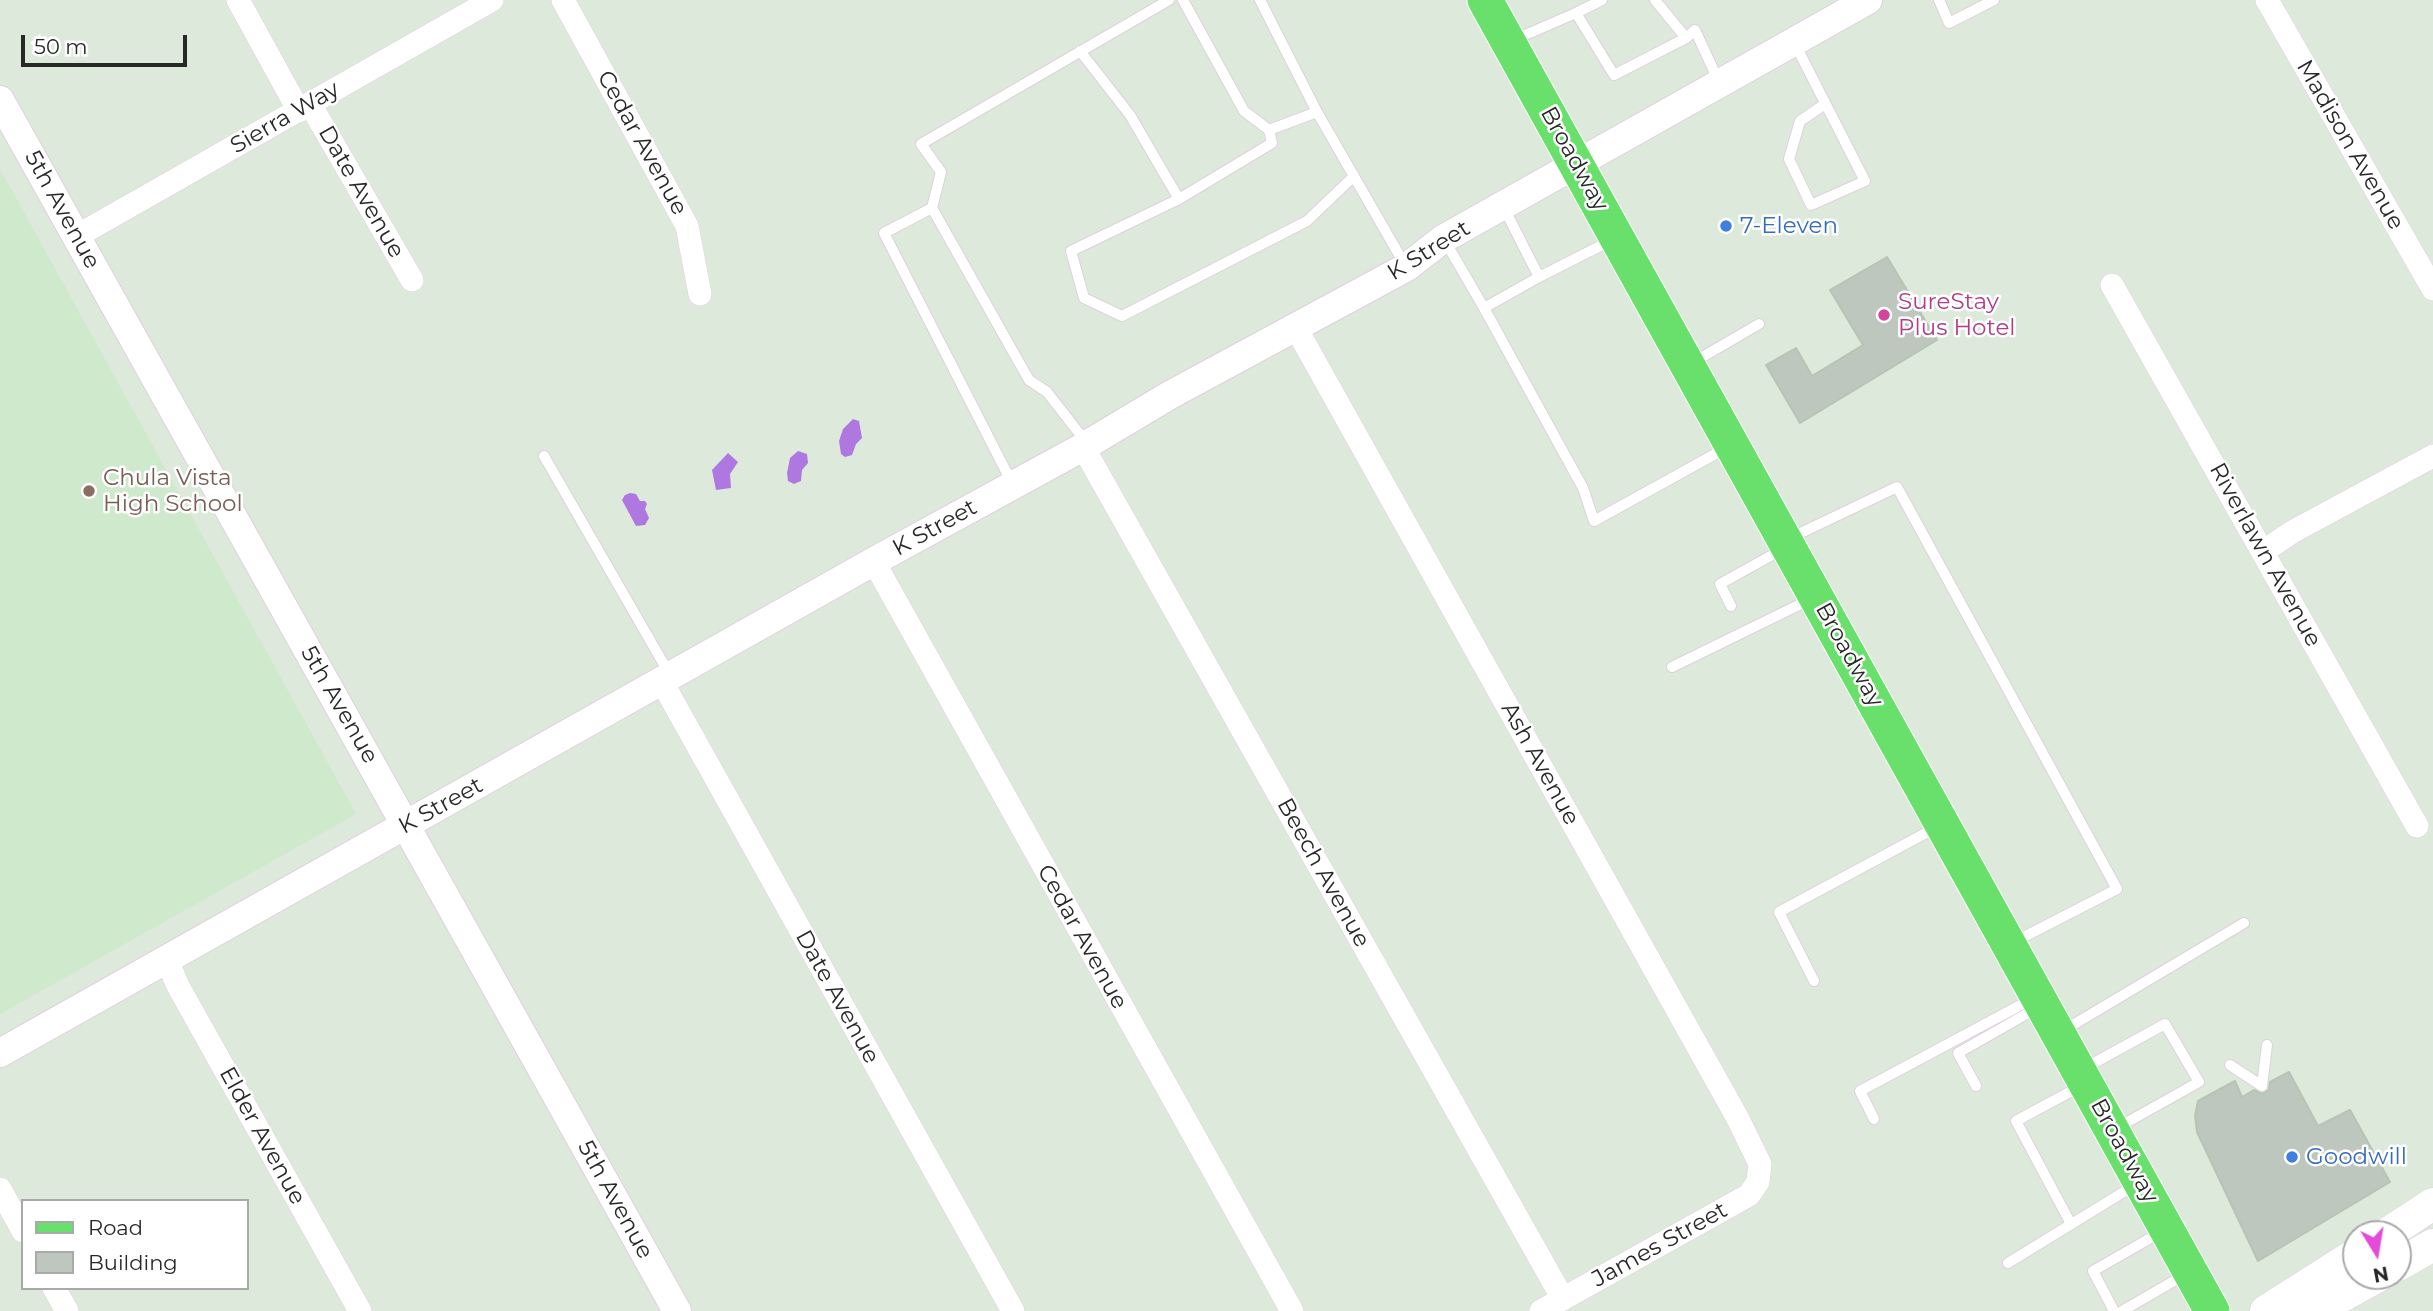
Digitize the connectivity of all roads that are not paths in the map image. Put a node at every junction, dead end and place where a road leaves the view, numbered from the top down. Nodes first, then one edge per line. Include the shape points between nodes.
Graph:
1 (238, 0) edge
2 (492, 0) edge
3 (563, 0) edge
4 (1169, 0) edge
5 (1183, 0) edge
6 (1261, 0) edge
7 (1485, 0) edge
8 (1602, 0) edge
9 (1655, 0) edge
10 (1868, 0) edge
11 (1939, 0) edge
12 (1994, 0) edge
13 (2267, 0) edge
14 (1576, 13) junction
15 (1686, 38) junction
16 (1509, 42) junction
17 (1794, 42) junction
18 (1080, 51) junction
19 (1720, 84) junction
20 (0, 100) edge
21 (1825, 104) junction
22 (304, 107) junction
23 (1317, 112) junction
24 (1269, 130) junction
25 (1578, 165) junction
26 (1354, 176) junction
27 (1179, 199) junction
28 (1503, 206) junction
29 (932, 208) junction
30 (77, 236) junction
31 (1617, 237) junction
32 (1443, 239) junction
33 (1407, 267) junction
34 (1539, 277) junction
35 (412, 281) dead end
36 (2112, 285) dead end
37 (2433, 289) edge
38 (700, 294) dead end
39 (1484, 308) junction
40 (1759, 324) dead end
41 (1296, 328) junction
42 (1689, 365) junction
43 (1732, 445) junction
44 (1085, 446) junction
45 (544, 456) dead end
46 (2433, 456) edge
47 (1013, 485) junction
48 (1787, 543) junction
49 (2264, 551) junction
50 (874, 562) junction
51 (1816, 596) junction
52 (1731, 606) dead end
53 (1672, 667) dead end
54 (667, 679) junction
55 (1943, 824) junction
56 (407, 825) junction
57 (2417, 826) dead end
58 (2244, 923) dead end
59 (2009, 945) junction
60 (167, 960) junction
61 (1814, 981) dead end
62 (2046, 1011) junction
63 (2267, 1045) dead end
64 (0, 1053) edge
65 (2230, 1065) dead end
66 (2083, 1077) junction
67 (1976, 1086) dead end
68 (1874, 1119) dead end
69 (2113, 1130) junction
70 (2141, 1182) junction
71 (0, 1189) edge
72 (1742, 1199) joint
73 (2433, 1205) edge
74 (2409, 1220) edge
75 (2071, 1224) junction
76 (21, 1227) edge
77 (2166, 1229) junction
78 (2433, 1245) edge
79 (2412, 1257) edge
80 (2008, 1263) dead end
81 (2342, 1263) edge
82 (2190, 1271) junction
83 (55, 1290) edge
84 (2361, 1290) edge
85 (1563, 1299) junction
86 (2346, 1303) edge
87 (2125, 1310) edge
88 (67, 1311) edge
89 (360, 1311) edge
90 (677, 1311) edge
91 (1013, 1311) edge
92 (1292, 1311) edge
93 (1541, 1311) edge
94 (2113, 1311) edge
95 (2212, 1311) edge
96 (2266, 1311) edge
97 (2299, 1311) edge

1 - 22 street, Date Avenue
2 - 22 street, Sierra Way
3 - 38 street, Cedar Avenue via 687,226
4 - 18 lane
5 - 24 lane via 1244,111
6 - 23 lane
7 - 16 main road, Broadway
8 - 14 lane
9 - 15 lane
10 - 17 street, K Street
11 - 12 lane via 1949,23
13 - 37 street, Madison Avenue
14 - 15 lane via 1614,75
14 - 16 lane
15 - 19 lane via 1695,30
16 - 25 main road, Broadway
17 - 19 street, K Street
17 - 21 lane
18 - 27 lane via 1130,115
18 - 29 lane via 920,144 941,173
19 - 25 street, K Street
20 - 30 street, 5th Avenue
21 - 21 lane via 1865,181 1811,205 1789,159 1800,121
22 - 30 street, Sierra Way
22 - 35 street, Date Avenue
23 - 24 lane
23 - 26 lane
24 - 27 lane via 1272,143
25 - 28 street, K Street
25 - 31 main road, Broadway
26 - 27 lane via 1307,221 1122,316 1084,298 1071,251
26 - 33 lane
28 - 32 street, K Street
28 - 34 lane
29 - 44 lane via 1029,380 1047,392
29 - 47 lane via 884,233
30 - 56 street, 5th Avenue
31 - 34 lane
31 - 42 main road, Broadway
32 - 33 street, K Street
32 - 39 lane
33 - 41 street, K Street
34 - 39 lane
36 - 49 street, Riverlawn Avenue
39 - 43 lane via 1583,488 1594,521
40 - 42 lane
41 - 44 street, K Street
41 - 72 street, Ash Avenue via 1758,1156 1761,1174
42 - 43 main road, Broadway
43 - 48 main road, Broadway
44 - 47 street, K Street
44 - 85 street, Beech Avenue
45 - 54 lane
46 - 49 street
47 - 50 street, K Street
48 - 51 main road, Broadway
48 - 52 lane via 1720,584
48 - 59 lane via 1897,487 1904,499 2117,888
49 - 57 street, Riverlawn Avenue
50 - 54 street, K Street
50 - 92 street, Cedar Avenue
51 - 53 lane
51 - 55 main road, Broadway
54 - 56 street, K Street
54 - 91 street, Date Avenue
55 - 59 main road, Broadway
55 - 61 lane via 1779,912
56 - 60 street, K Street
56 - 90 street, 5th Avenue
58 - 62 lane
59 - 62 main road, Broadway
60 - 64 street, K Street
60 - 89 street, Elder Avenue
62 - 66 main road, Broadway
62 - 67 lane via 1958,1053
62 - 68 lane via 1860,1091
63 - 65 lane via 2262,1086
66 - 69 main road, Broadway
66 - 69 lane via 2165,1024 2199,1082
66 - 75 lane via 2017,1121
69 - 70 main road, Broadway
70 - 75 lane
70 - 77 main road, Broadway
71 - 76 street
72 - 85 street, James Street
73 - 74 main road
75 - 80 lane
77 - 82 main road, Broadway
77 - 94 lane via 2093,1271
78 - 79 main road
81 - 96 main road
82 - 87 lane
82 - 95 main road, Broadway
83 - 88 street
84 - 86 main road
85 - 93 street, James Street
86 - 97 main road

